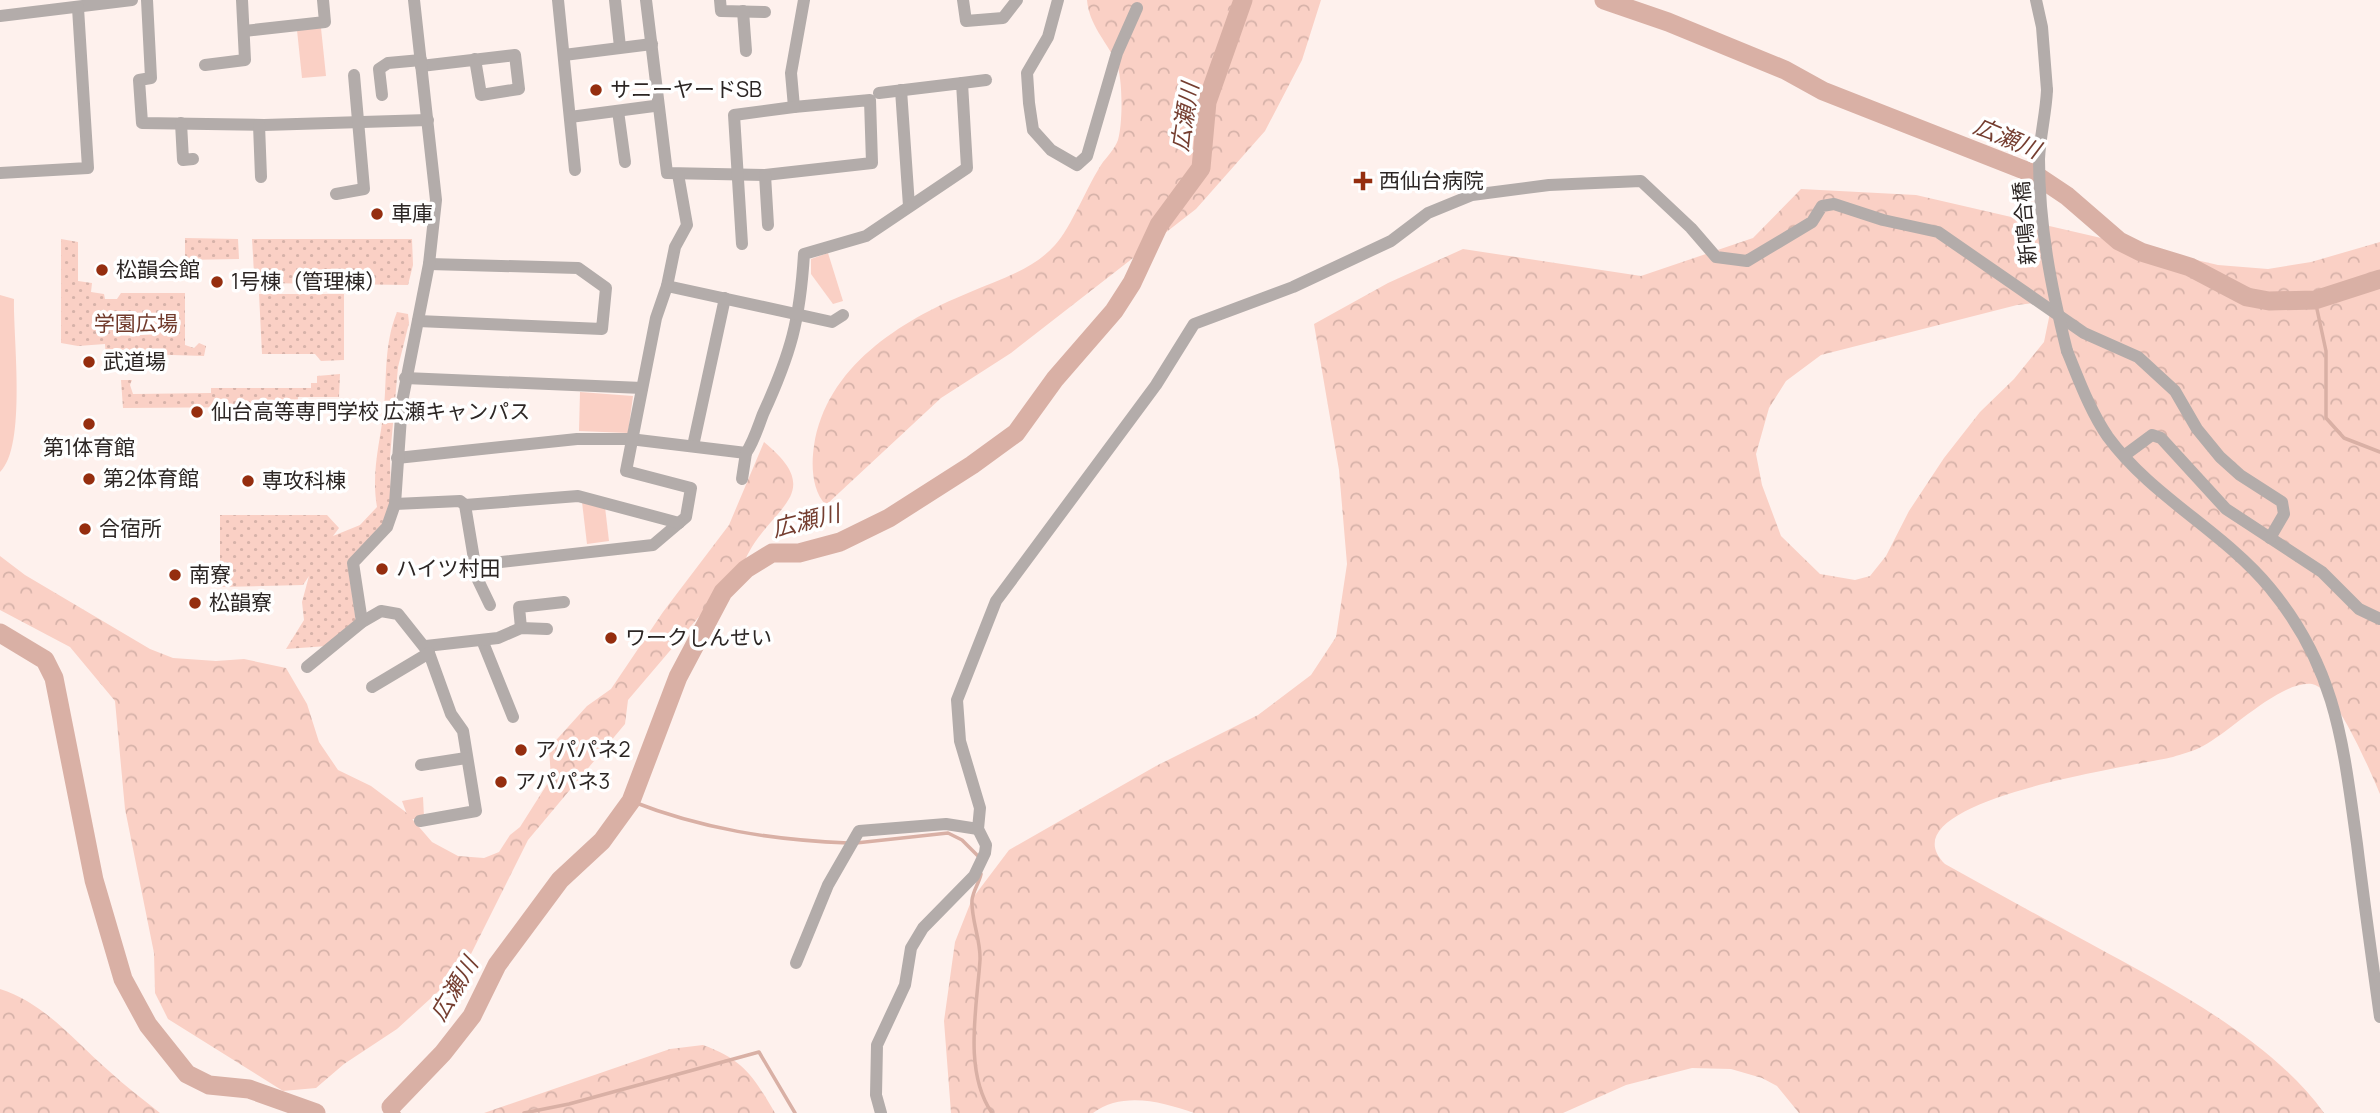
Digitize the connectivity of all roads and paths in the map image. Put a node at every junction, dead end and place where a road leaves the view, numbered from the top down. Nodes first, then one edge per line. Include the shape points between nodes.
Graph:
1 (127, 0) edge
2 (132, 0) edge
3 (147, 0) edge
4 (242, 0) edge
5 (323, 0) edge
6 (414, 0) edge
7 (558, 0) edge
8 (615, 0) edge
9 (646, 0) edge
10 (720, 0) edge
11 (804, 0) edge
12 (963, 0) edge
13 (1017, 0) edge
14 (1058, 0) edge
15 (2036, 0) edge
16 (78, 8) junction
17 (1137, 8) dead end
18 (743, 11) junction
19 (765, 12) dead end
20 (0, 16) edge
21 (244, 31) junction
22 (652, 44) junction
23 (620, 47) junction
24 (746, 51) dead end
25 (564, 55) junction
26 (475, 59) dead end
27 (421, 63) junction
28 (205, 65) dead end
29 (354, 75) dead end
30 (986, 80) dead end
31 (962, 83) junction
32 (901, 90) junction
33 (879, 93) dead end
34 (382, 95) dead end
35 (654, 106) dead end
36 (794, 107) junction
37 (618, 111) junction
38 (570, 117) junction
39 (428, 120) junction
40 (359, 122) junction
41 (181, 123) junction
42 (260, 125) junction
43 (193, 159) dead end
44 (625, 162) dead end
45 (575, 170) dead end
46 (0, 173) edge
47 (738, 173) junction
48 (678, 174) junction
49 (765, 175) junction
50 (261, 177) dead end
51 (336, 194) dead end
52 (909, 206) junction
53 (768, 225) dead end
54 (742, 244) dead end
55 (429, 264) junction
56 (667, 286) junction
57 (725, 298) junction
58 (843, 315) dead end
59 (799, 316) junction
60 (418, 321) junction
61 (405, 378) junction
62 (642, 388) junction
63 (630, 439) junction
64 (693, 446) junction
65 (747, 453) junction
66 (2125, 455) junction
67 (397, 458) junction
68 (742, 480) dead end
69 (395, 504) junction
70 (465, 505) junction
71 (679, 523) junction
72 (2270, 538) junction
73 (475, 565) junction
74 (564, 602) dead end
75 (491, 605) dead end
76 (2380, 619) edge
77 (362, 622) junction
78 (521, 628) junction
79 (547, 629) dead end
80 (482, 640) junction
81 (428, 650) junction
82 (307, 667) dead end
83 (372, 687) dead end
84 (513, 717) dead end
85 (466, 758) junction
86 (421, 765) dead end
87 (420, 821) dead end
88 (978, 829) junction
89 (796, 963) dead end
90 (2380, 1017) edge
91 (881, 1113) edge

1 - 2 street
1 - 16 street
3 - 41 street via 151,78 139,80 142,130
4 - 21 street
5 - 21 street via 326,22
6 - 27 street
7 - 25 street
8 - 23 street
9 - 22 street
10 - 18 street via 721,11
11 - 36 street via 790,73
12 - 13 street via 966,22 1003,18
14 - 17 street via 1048,37 1027,73 1029,103 1033,130 1051,150 1077,165 1087,156 1117,53
15 - 66 street, 新鳴合橋, bridge via 2047,90 2039,157 2042,230 2051,285 2067,351 2099,422
16 - 20 street
16 - 46 street via 88,168
18 - 19 street
18 - 24 street
21 - 28 street via 245,60
22 - 23 street
22 - 48 street via 667,173
23 - 25 street
25 - 38 street
26 - 27 street
27 - 34 street via 388,63 379,69
27 - 39 street
29 - 40 street
30 - 31 street
31 - 32 street
31 - 52 street via 967,168
32 - 33 street
32 - 52 street
35 - 37 street
36 - 47 street via 734,116
36 - 49 street via 870,100 872,163
37 - 38 street
37 - 44 street
38 - 45 street
39 - 40 street
39 - 55 street via 436,200
40 - 42 street
40 - 51 street via 364,189
41 - 42 street
41 - 43 street via 183,160
42 - 50 street
47 - 48 street
47 - 49 street
47 - 54 street
48 - 56 street via 688,225 675,247
49 - 53 street
52 - 59 street via 866,236 804,254
55 - 60 street
55 - 60 street via 578,268 606,288 601,329
56 - 57 street
56 - 62 street
57 - 59 street
57 - 64 street
58 - 59 street via 832,322
59 - 65 street via 786,363
60 - 61 street
61 - 62 street
61 - 67 street
62 - 63 street
63 - 64 street
63 - 67 street via 577,439
63 - 71 street via 626,471 691,488 685,517
64 - 65 street
65 - 68 street
66 - 72 street via 2143,439 2161,438 2226,509
66 - 90 street, 新鳴合橋 via 2269,587 2325,677 2343,745
67 - 69 street
69 - 70 street via 460,500
69 - 77 street via 387,527 353,563
70 - 71 street via 578,496
70 - 73 street
71 - 73 street via 653,545
72 - 76 street via 2322,572 2359,609
72 - 88 street via 2284,514 2282,502 2220,457 2175,391 2138,357 2084,333 1938,232 1834,204 1822,206 1812,222 1747,261 1716,257 1641,181 1549,185 1472,195 1428,213 1391,241 1293,287 1194,324 1157,385 996,601 957,700 960,741 981,808
73 - 75 street
74 - 78 street via 519,607
77 - 81 street via 381,611 398,614
77 - 82 street
78 - 79 street
78 - 80 street
80 - 81 street
80 - 84 street
81 - 83 street
81 - 85 street via 451,714 463,731
85 - 86 street
85 - 87 street via 476,811
88 - 89 street via 946,824 859,831 828,885
88 - 91 street via 986,845 982,860 974,876 916,938 905,985 880,1033 875,1066

